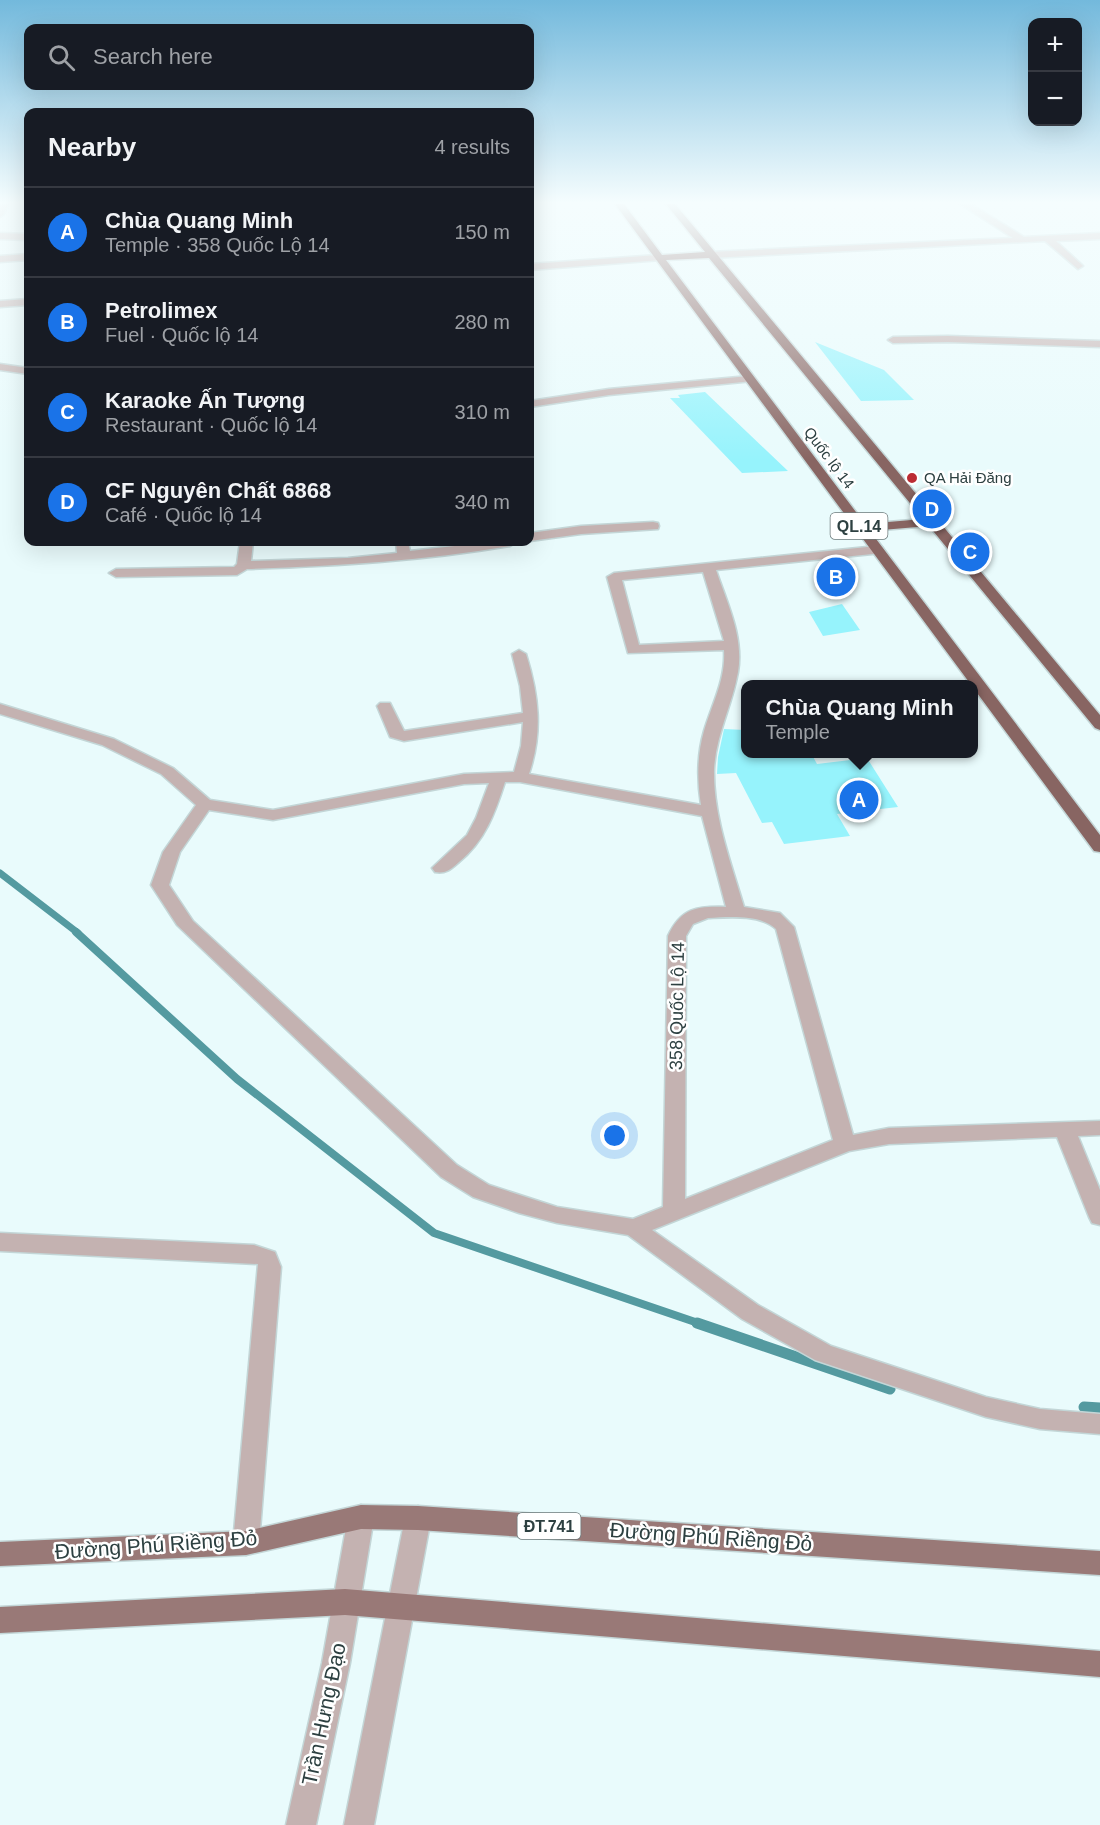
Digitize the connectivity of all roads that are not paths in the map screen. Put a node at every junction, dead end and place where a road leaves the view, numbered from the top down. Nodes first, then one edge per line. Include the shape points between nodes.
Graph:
1 (681, 289) edge
2 (738, 289) edge
3 (24, 302) edge
4 (0, 304) edge
5 (893, 340) dead end
6 (1100, 344) edge
7 (0, 367) edge
8 (24, 370) edge
9 (749, 379) junction
10 (534, 403) edge
11 (932, 522) junction
12 (653, 526) dead end
13 (861, 528) junction
14 (534, 536) edge
15 (246, 546) edge
16 (403, 546) edge
17 (486, 546) edge
18 (877, 549) junction
19 (404, 556) junction
20 (244, 565) junction
21 (708, 567) junction
22 (116, 573) dead end
23 (731, 645) junction
24 (519, 654) dead end
25 (975, 680) edge
26 (978, 684) edge
27 (385, 706) dead end
28 (0, 709) edge
29 (533, 716) junction
30 (1100, 725) edge
31 (499, 777) junction
32 (520, 777) junction
33 (205, 804) junction
34 (712, 821) junction
35 (1100, 847) edge
36 (441, 868) dead end
37 (736, 912) junction
38 (1100, 1128) edge
39 (1065, 1131) junction
40 (845, 1144) junction
41 (674, 1213) junction
42 (1100, 1216) edge
43 (634, 1228) junction
44 (0, 1242) edge
45 (1100, 1424) edge
46 (361, 1517) junction
47 (418, 1518) junction
48 (246, 1543) junction
49 (0, 1554) edge
50 (1100, 1563) edge
51 (345, 1602) junction
52 (399, 1605) junction
53 (0, 1620) edge
54 (1100, 1664) edge
55 (301, 1825) edge
56 (359, 1825) edge

1 - 9 highway, Quốc lộ 14 / QL.14
2 - 11 highway
3 - 4 street
5 - 6 street
7 - 8 street
9 - 10 street
9 - 13 highway, Quốc lộ 14 / QL.14
11 - 13 highway
11 - 30 highway
12 - 14 street
13 - 18 highway, Quốc lộ 14 / QL.14
15 - 20 street
16 - 19 street
17 - 19 street
18 - 21 street
18 - 25 highway, Quốc lộ 14 / QL.14
19 - 20 street
20 - 22 street via 237,571
21 - 23 street
21 - 23 street via 614,577 633,650
23 - 34 street via 731,670 706,755
24 - 29 street
26 - 35 highway, Quốc lộ 14 / QL.14
27 - 29 street via 396,734 404,736
28 - 33 street via 108,742 167,771
29 - 32 street
31 - 32 street
31 - 33 street via 464,779 273,815
31 - 36 street via 482,829 466,850
32 - 34 street
33 - 43 street via 162,869 160,885 186,925 449,1171 481,1191 527,1207
34 - 37 street
37 - 40 street, 358 Quốc Lộ 14 via 774,917 785,927
37 - 41 street, 358 Quốc Lộ 14 via 694,914 682,922 677,936
38 - 39 street
39 - 40 street via 889,1136
39 - 42 street
40 - 41 street
41 - 43 street
43 - 45 street via 750,1312 823,1353 986,1407 1040,1419
44 - 48 street via 254,1254 267,1258 270,1267
46 - 47 main road, Đường Phú Riềng Đỏ / ĐT.741
46 - 48 main road, Đường Phú Riềng Đỏ / ĐT.741
46 - 51 street, Trần Hưng Đạo
47 - 50 main road, Đường Phú Riềng Đỏ / ĐT.741
47 - 52 street
48 - 49 main road, Đường Phú Riềng Đỏ / ĐT.741
51 - 52 main road
51 - 53 main road
51 - 55 street, Trần Hưng Đạo via 336,1664
52 - 54 main road
52 - 56 street

